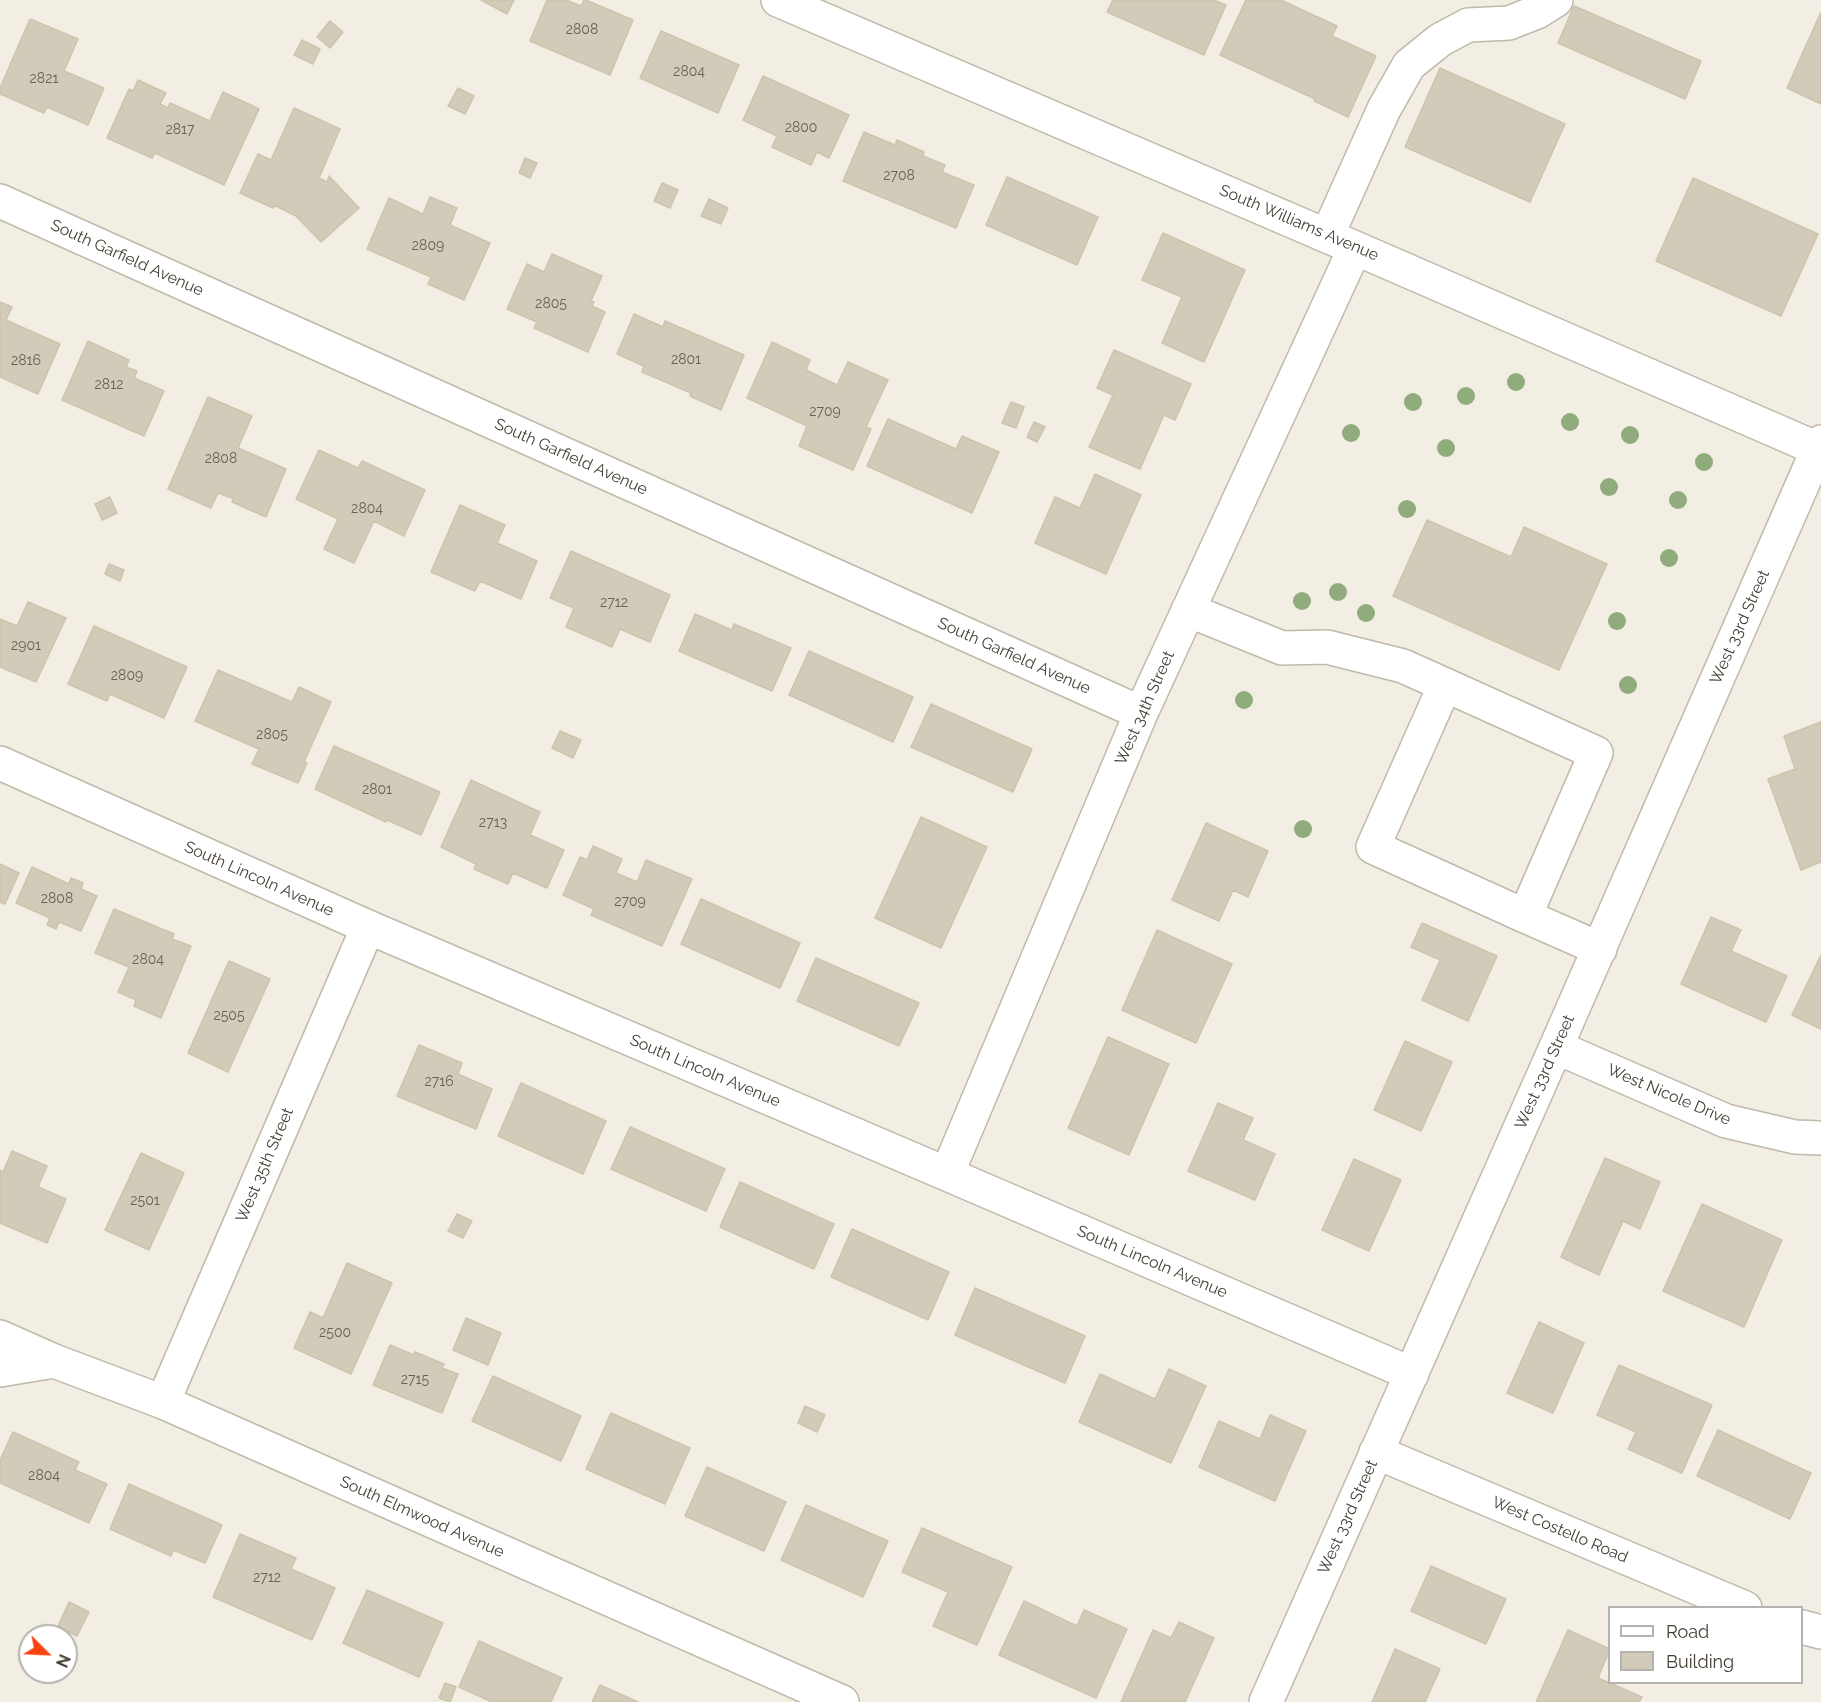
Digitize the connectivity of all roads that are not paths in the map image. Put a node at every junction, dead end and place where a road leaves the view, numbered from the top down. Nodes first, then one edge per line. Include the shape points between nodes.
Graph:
1 (778, 0) edge
2 (1556, 0) edge
3 (0, 201) edge
4 (1341, 242) junction
5 (1819, 445) edge
6 (1188, 610) junction
7 (1445, 685) junction
8 (1142, 713) junction
9 (0, 763) edge
10 (1525, 916) junction
11 (368, 927) junction
12 (1600, 949) junction
13 (1556, 1047) junction
14 (1821, 1138) edge
15 (947, 1174) junction
16 (0, 1337) edge
17 (54, 1361) junction
18 (0, 1370) edge
19 (1412, 1374) junction
20 (163, 1402) junction
21 (1376, 1452) junction
22 (1740, 1606) edge
23 (1803, 1627) edge
24 (1821, 1632) edge
25 (842, 1702) edge
26 (1266, 1702) edge

1 - 4 street, South Williams Avenue
2 - 4 street, West 34th Street via 1509,23 1468,25 1440,40 1409,65 1384,109
3 - 8 street, South Garfield Avenue
4 - 5 street, South Williams Avenue
4 - 6 street, West 34th Street
5 - 12 street, West 33rd Street
6 - 7 street via 1282,648 1327,647 1403,666
6 - 8 street, West 34th Street
7 - 10 street via 1596,753
7 - 10 street via 1373,847
8 - 15 street, West 34th Street
9 - 11 street, South Lincoln Avenue
10 - 12 street
11 - 15 street, South Lincoln Avenue
11 - 20 street, West 35th Street
12 - 13 street, West 33rd Street
13 - 14 street, West Nicole Drive via 1726,1121 1795,1137
13 - 19 street, West 33rd Street
15 - 19 street, South Lincoln Avenue
16 - 17 street, South Elmwood Avenue
17 - 18 street
17 - 20 street, South Elmwood Avenue
19 - 21 street, West 33rd Street
20 - 25 street, South Elmwood Avenue
21 - 22 street, West Costello Road
21 - 26 street, West 33rd Street
23 - 24 street

